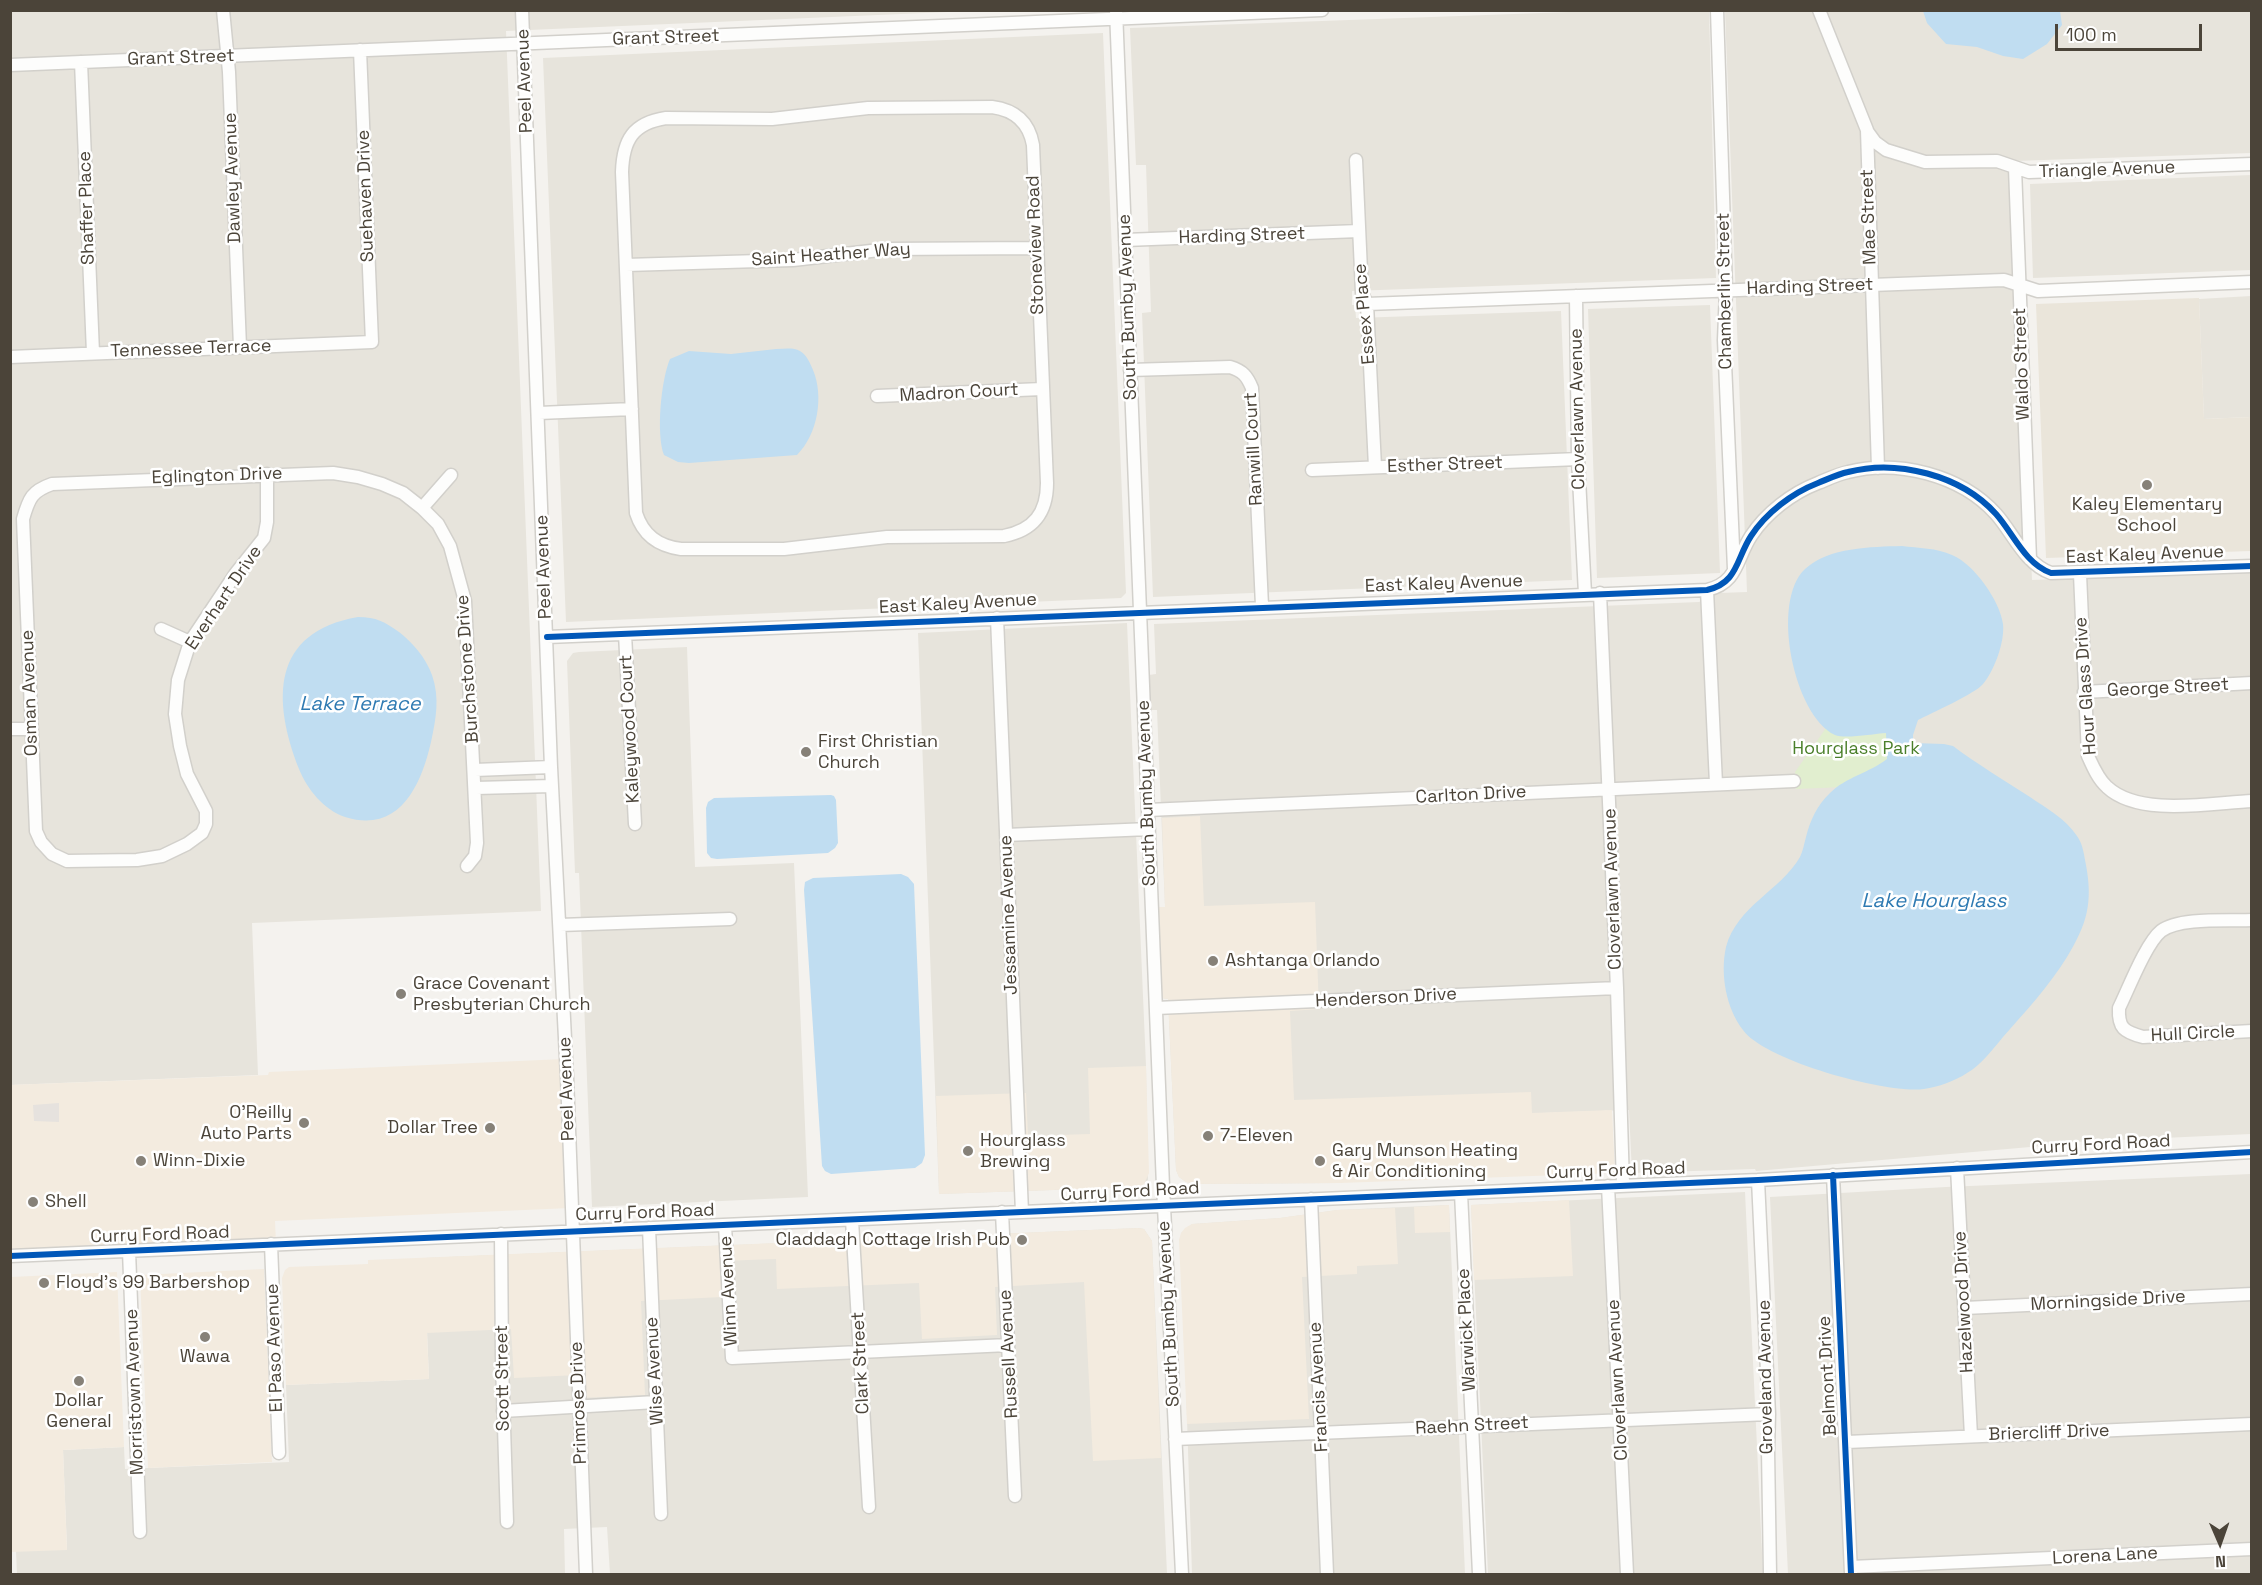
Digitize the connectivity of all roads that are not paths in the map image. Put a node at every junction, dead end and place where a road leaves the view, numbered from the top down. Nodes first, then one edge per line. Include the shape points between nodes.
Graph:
1 (224, 10) edge
2 (522, 10) edge
3 (1322, 10) edge
4 (1717, 10) edge
5 (1819, 10) edge
6 (1116, 14) edge
7 (523, 44) junction
8 (360, 50) junction
9 (227, 57) junction
10 (81, 62) junction
11 (10, 65) edge
12 (1867, 130) junction
13 (1356, 160) dead end
14 (2252, 164) edge
15 (2014, 168) junction
16 (1359, 231) junction
17 (1125, 240) junction
18 (1036, 248) junction
19 (626, 265) junction
20 (2252, 282) edge
21 (1871, 285) junction
22 (2019, 286) junction
23 (1726, 290) junction
24 (1576, 296) junction
25 (1367, 304) junction
26 (372, 342) joint
27 (240, 347) junction
28 (93, 353) junction
29 (10, 357) edge
30 (1130, 370) junction
31 (1042, 389) junction
32 (877, 396) dead end
33 (632, 409) junction
34 (539, 413) junction
35 (1578, 459) junction
36 (1375, 467) junction
37 (1878, 468) junction
38 (1312, 470) dead end
39 (267, 474) junction
40 (451, 475) dead end
41 (422, 508) junction
42 (23, 519) joint
43 (2031, 560) junction
44 (2252, 566) edge
45 (1734, 571) junction
46 (2080, 574) junction
47 (1707, 590) junction
48 (1600, 593) junction
49 (1585, 594) junction
50 (1262, 606) junction
51 (1140, 611) junction
52 (997, 618) junction
53 (161, 629) dead end
54 (625, 634) junction
55 (547, 637) junction
56 (190, 642) junction
57 (2252, 683) edge
58 (2084, 692) junction
59 (10, 729) edge
60 (31, 729) junction
61 (551, 767) junction
62 (475, 770) junction
63 (1794, 781) dead end
64 (1716, 784) junction
65 (552, 786) junction
66 (476, 788) junction
67 (1609, 789) junction
68 (2252, 801) edge
69 (1148, 810) junction
70 (634, 824) dead end
71 (1149, 829) junction
72 (36, 831) joint
73 (1006, 835) junction
74 (467, 866) dead end
75 (730, 919) dead end
76 (2252, 920) edge
77 (560, 925) junction
78 (1617, 988) junction
79 (1156, 1008) junction
80 (2252, 1031) edge
81 (2252, 1152) edge
82 (1957, 1168) junction
83 (1833, 1175) junction
84 (1758, 1180) junction
85 (1623, 1185) junction
86 (1608, 1186) junction
87 (1461, 1193) junction
88 (1311, 1199) junction
89 (1164, 1205) junction
90 (1002, 1212) junction
91 (1022, 1212) junction
92 (852, 1220) junction
93 (725, 1225) junction
94 (649, 1228) junction
95 (573, 1232) junction
96 (501, 1234) junction
97 (271, 1244) junction
98 (129, 1251) junction
99 (10, 1256) edge
100 (2252, 1294) edge
101 (1965, 1308) junction
102 (1008, 1345) junction
103 (860, 1351) junction
104 (656, 1402) junction
105 (579, 1406) junction
106 (503, 1411) junction
107 (1769, 1414) junction
108 (1621, 1419) junction
109 (2252, 1424) edge
110 (1472, 1427) junction
111 (1321, 1433) junction
112 (1971, 1436) junction
113 (1175, 1439) junction
114 (1847, 1442) junction
115 (279, 1452) dead end
116 (1015, 1496) dead end
117 (869, 1507) dead end
118 (661, 1514) dead end
119 (507, 1522) dead end
120 (140, 1532) dead end
121 (2252, 1549) edge
122 (1851, 1571) edge
123 (586, 1575) edge
124 (1182, 1575) edge
125 (1328, 1575) edge
126 (1479, 1575) edge
127 (1627, 1575) edge
128 (1770, 1575) edge

1 - 9 street, Dawley Avenue
2 - 7 street, Peel Avenue
3 - 6 street, Grant Street
4 - 23 street, Chamberlin Street
5 - 12 street, Mae Street
6 - 7 street, Grant Street
6 - 17 street, South Bumby Avenue
7 - 8 street, Grant Street
7 - 34 street, Peel Avenue
8 - 9 street, Grant Street
8 - 26 street, Suehaven Drive
9 - 10 street, Grant Street
9 - 27 street, Dawley Avenue
10 - 11 street, Grant Street
10 - 28 street, Shaffer Place
12 - 15 street, Triangle Avenue via 1886,150 1925,162 1997,161
12 - 21 street, Mae Street
13 - 16 street, Essex Place
14 - 15 street, Triangle Avenue via 2029,172
15 - 22 street, Waldo Street
16 - 17 street, Harding Street
16 - 25 street, Essex Place via 1362,293
17 - 30 street, South Bumby Avenue
18 - 19 street, Saint Heather Way via 888,249 793,260
18 - 19 street, Stoneview Road via 1033,145 1030,133 1015,113 992,107 868,108 772,119 666,118 640,126 631,135 622,158
18 - 31 street, Stoneview Road
19 - 33 street, Stoneview Road
20 - 22 street, Harding Street via 2038,291
21 - 22 street, Harding Street via 2004,280
21 - 23 street, Harding Street
21 - 37 street, Mae Street
22 - 43 street, Waldo Street
23 - 24 street, Harding Street
23 - 45 street, Chamberlin Street via 1724,340
24 - 25 street, Harding Street
24 - 35 street, Cloverlawn Avenue
25 - 36 street, Essex Place
26 - 27 street, Tennessee Terrace
27 - 28 street, Tennessee Terrace
28 - 29 street, Tennessee Terrace
30 - 50 street, Ranwill Court via 1230,367 1248,377 1252,388
30 - 51 street, South Bumby Avenue
31 - 32 street, Madron Court
31 - 33 street, Stoneview Road via 1047,494 1039,515 1029,527 1004,536 887,537 784,549 681,549 667,547 647,534 636,513
33 - 34 street
34 - 55 street, Peel Avenue
35 - 36 street, Esther Street
35 - 49 street, Cloverlawn Avenue
36 - 38 street, Esther Street
37 - 43 street, East Kaley Avenue via 1936,476 1971,493 1994,512
37 - 45 street, East Kaley Avenue via 1848,472 1791,497 1751,537
39 - 41 street, Eglington Drive via 333,473 358,477 403,494
39 - 42 street, Eglington Drive via 52,484 38,489 27,504
39 - 56 street, Everhart Drive via 264,538
40 - 41 street
41 - 62 street, Burchstone Drive via 438,524 450,546 465,601
42 - 60 street, Osman Avenue
43 - 46 street, East Kaley Avenue via 2051,573
44 - 46 street, East Kaley Avenue
45 - 47 street, East Kaley Avenue via 1719,587
46 - 58 street, Hour Glass Drive
47 - 48 street, East Kaley Avenue
47 - 64 street
48 - 49 street, East Kaley Avenue
48 - 67 street, Cloverlawn Avenue
49 - 50 street, East Kaley Avenue
50 - 51 street, East Kaley Avenue
51 - 52 street, East Kaley Avenue
51 - 69 street, South Bumby Avenue
52 - 54 street, East Kaley Avenue
52 - 73 street, Jessamine Avenue
53 - 56 street
54 - 55 street, East Kaley Avenue
54 - 70 street, Kaleywood Court
55 - 61 street, Peel Avenue
56 - 72 street, Everhart Drive via 178,680 175,714 187,774 206,811 202,833 162,856 67,861 52,854
57 - 58 street, George Street
58 - 68 street, Hour Glass Drive via 2088,756 2106,787 2119,796 2153,806
59 - 60 street
60 - 72 street, Osman Avenue
61 - 62 street, Burchstone Drive
61 - 65 street, Peel Avenue
62 - 66 street, Burchstone Drive
63 - 64 street, Carlton Drive
64 - 67 street, Carlton Drive
65 - 66 street
65 - 77 street, Peel Avenue
66 - 74 street, Burchstone Drive via 477,843 475,856
67 - 69 street, Carlton Drive
67 - 78 street, Cloverlawn Avenue
69 - 71 street, South Bumby Avenue
71 - 73 street
71 - 79 street, South Bumby Avenue
73 - 91 street, Jessamine Avenue
75 - 77 street
76 - 80 street, Hull Circle via 2187,922 2161,931 2151,943 2119,1008 2118,1020 2130,1034 2143,1037
77 - 95 street, Peel Avenue
78 - 79 street, Henderson Drive
78 - 85 street, Cloverlawn Avenue
79 - 89 street, South Bumby Avenue
81 - 82 street, Curry Ford Road
82 - 83 street, Curry Ford Road
82 - 101 street, Hazelwood Drive
83 - 84 street, Curry Ford Road
83 - 114 street, Belmont Drive
84 - 85 street, Curry Ford Road
84 - 107 street, Groveland Avenue
85 - 86 street, Curry Ford Road
86 - 87 street, Curry Ford Road
86 - 108 street, Cloverlawn Avenue
87 - 88 street, Curry Ford Road
87 - 110 street, Warwick Place
88 - 89 street, Curry Ford Road
88 - 111 street, Francis Avenue
89 - 91 street, Curry Ford Road
89 - 113 street, South Bumby Avenue
90 - 91 street, Curry Ford Road
90 - 92 street, Curry Ford Road
90 - 102 street, Russell Avenue
92 - 93 street, Curry Ford Road
92 - 103 street, Clark Street
93 - 94 street, Curry Ford Road
93 - 103 street, Winn Avenue via 732,1358
94 - 95 street, Curry Ford Road
94 - 104 street, Wise Avenue
95 - 96 street, Curry Ford Road
95 - 105 street, Primrose Drive
96 - 97 street, Curry Ford Road
96 - 106 street, Scott Street
97 - 98 street, Curry Ford Road
97 - 115 street, El Paso Avenue
98 - 99 street, Curry Ford Road
98 - 120 street, Morristown Avenue
100 - 101 street, Morningside Drive
101 - 112 street, Hazelwood Drive
102 - 103 street
102 - 116 street, Russell Avenue
103 - 117 street, Clark Street
104 - 105 street
104 - 118 street, Wise Avenue
105 - 106 street
105 - 123 street, Primrose Drive
106 - 119 street, Scott Street
107 - 108 street, Raehn Street
107 - 128 street, Groveland Avenue
108 - 110 street, Raehn Street
108 - 127 street, Cloverlawn Avenue
109 - 112 street, Briercliff Drive
110 - 111 street, Raehn Street
110 - 126 street, Warwick Place
111 - 113 street, Raehn Street
111 - 125 street, Francis Avenue
112 - 114 street, Briercliff Drive
113 - 124 street, South Bumby Avenue
114 - 122 street, Belmont Drive
121 - 122 street, Lorena Lane

